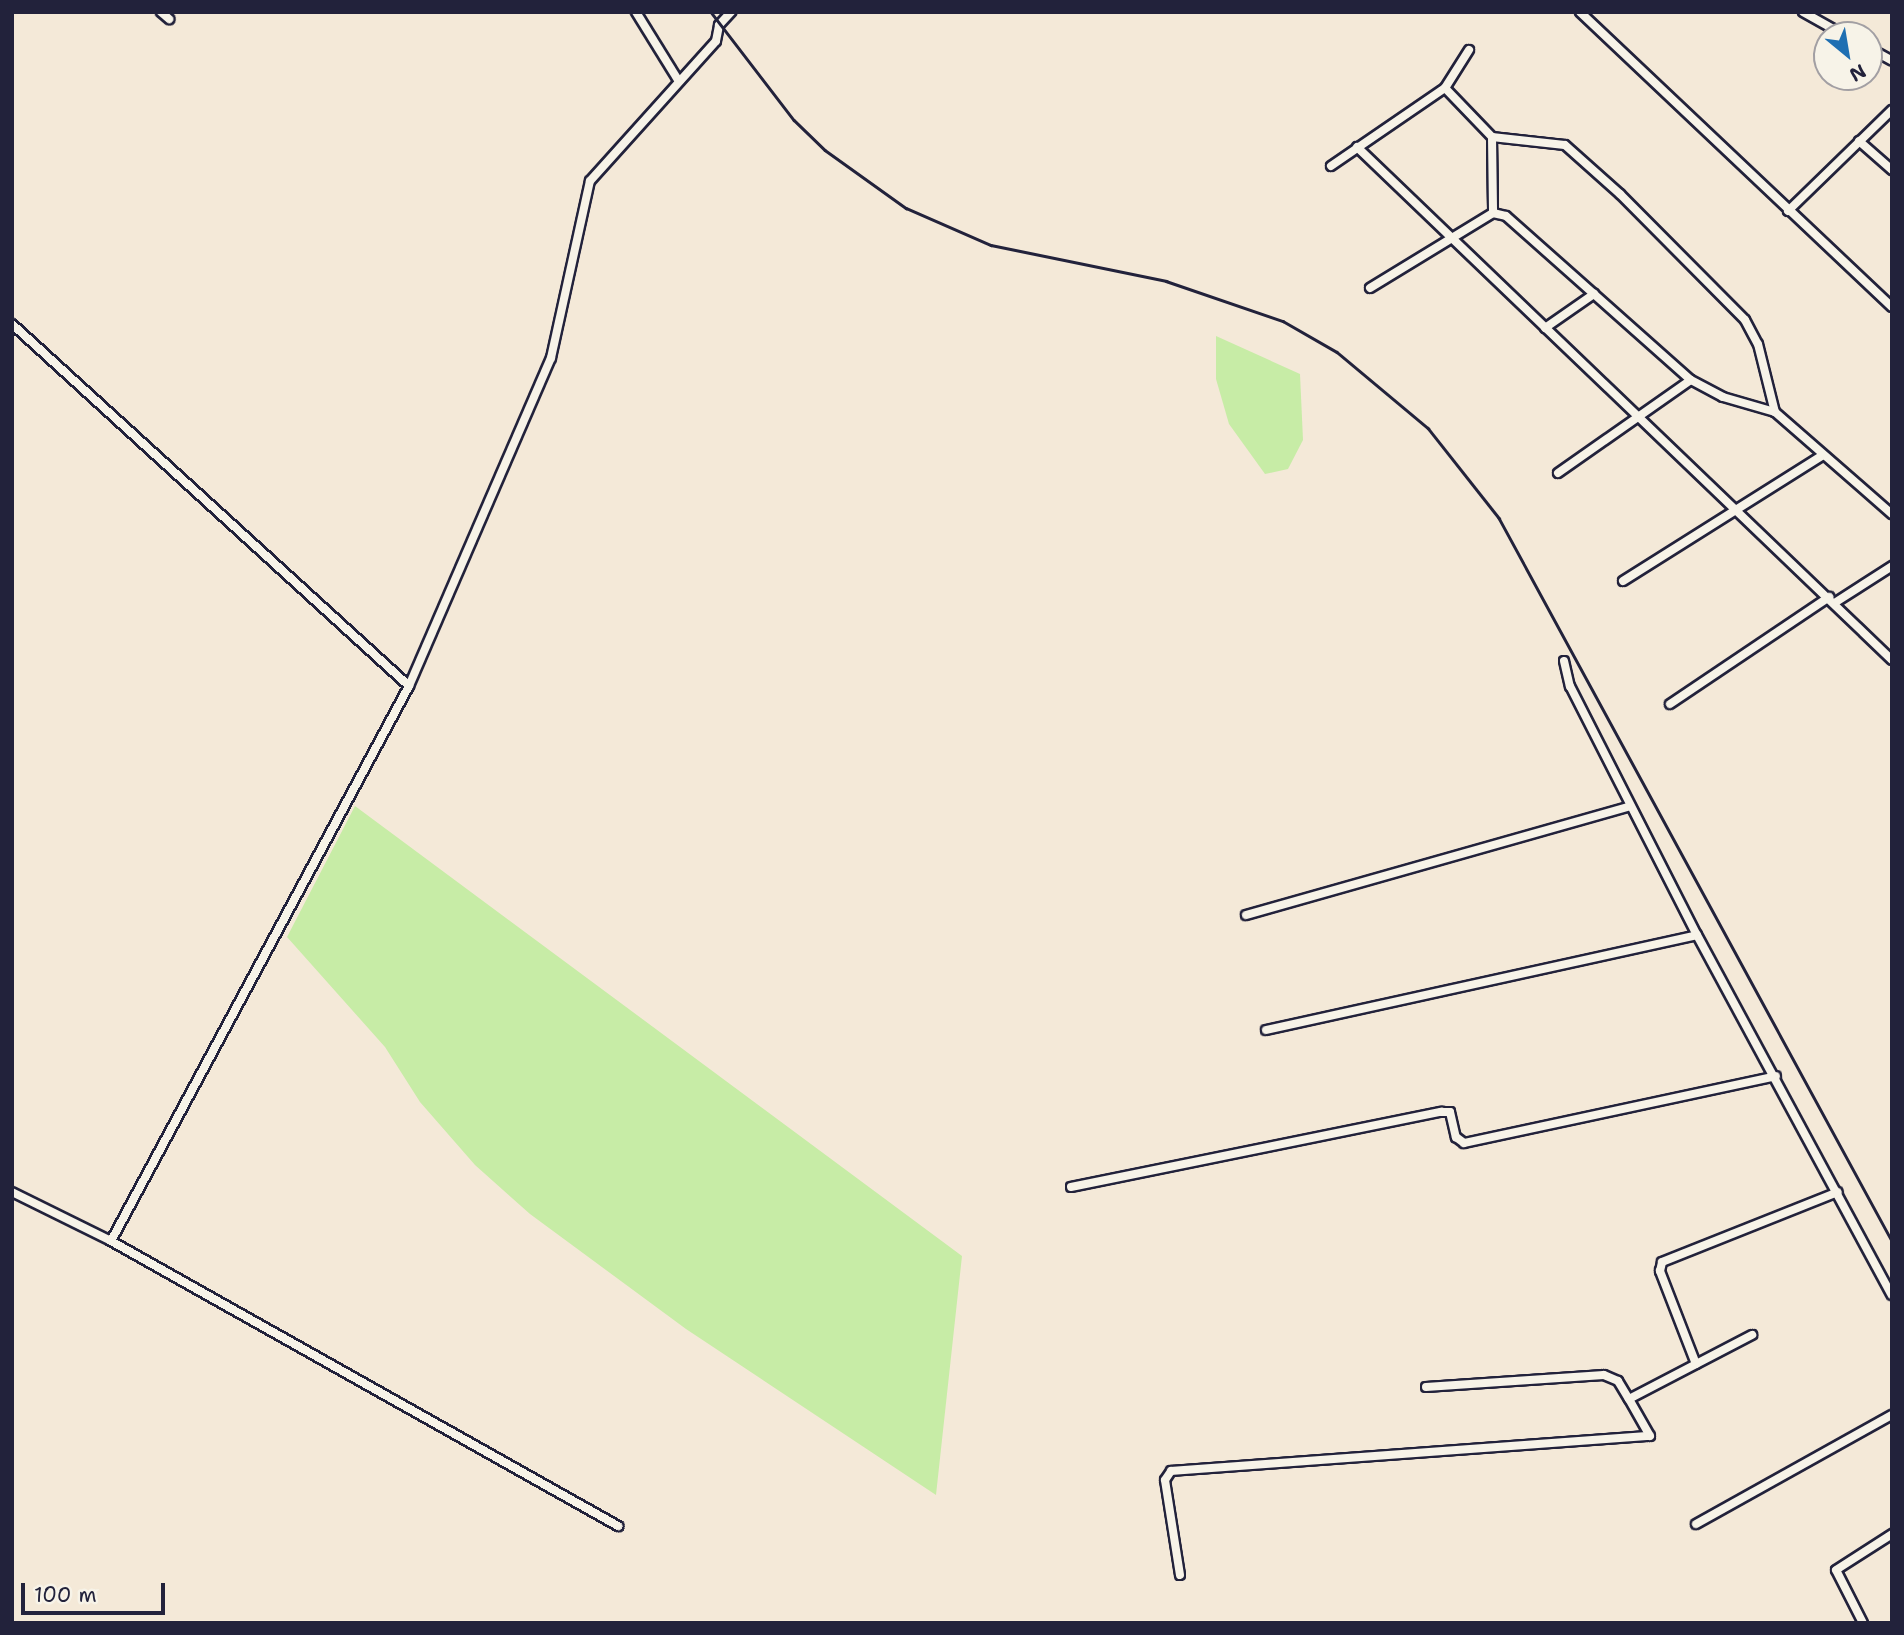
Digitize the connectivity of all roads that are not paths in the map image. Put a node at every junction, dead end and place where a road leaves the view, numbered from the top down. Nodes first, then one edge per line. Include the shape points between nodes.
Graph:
1 (161, 12) edge
2 (636, 12) edge
3 (1580, 12) edge
4 (1803, 12) edge
5 (727, 13) edge
6 (169, 19) dead end
7 (1819, 21) edge
8 (1469, 50) dead end
9 (678, 80) junction
10 (1445, 88) junction
11 (1892, 110) edge
12 (1492, 137) junction
13 (1859, 141) junction
14 (1357, 147) junction
15 (1331, 166) dead end
16 (1892, 170) edge
17 (1788, 211) junction
18 (1493, 213) junction
19 (1450, 236) junction
20 (1370, 288) dead end
21 (1594, 294) junction
22 (1892, 307) edge
23 (12, 324) edge
24 (1545, 328) junction
25 (1691, 380) junction
26 (1775, 412) junction
27 (1639, 418) junction
28 (1823, 455) junction
29 (1558, 473) dead end
30 (1737, 511) junction
31 (1892, 514) edge
32 (1892, 566) edge
33 (1623, 581) dead end
34 (1832, 599) junction
35 (1892, 660) edge
36 (1564, 661) dead end
37 (409, 686) junction
38 (1670, 704) dead end
39 (1630, 806) junction
40 (1246, 915) dead end
41 (1697, 935) junction
42 (1266, 1030) dead end
43 (1776, 1076) junction
44 (1071, 1187) dead end
45 (12, 1192) edge
46 (1838, 1192) junction
47 (111, 1241) junction
48 (1891, 1290) edge
49 (1752, 1335) dead end
50 (1696, 1364) junction
51 (1426, 1387) dead end
52 (1629, 1399) junction
53 (1892, 1415) edge
54 (1696, 1524) dead end
55 (618, 1526) dead end
56 (1892, 1534) edge
57 (1180, 1575) dead end
58 (1863, 1623) edge

1 - 6 street
2 - 9 street
3 - 17 street
4 - 7 street
5 - 9 street via 716,41
8 - 10 street
9 - 37 street via 590,181 551,358
10 - 12 street
10 - 14 street
11 - 13 street
12 - 18 street
12 - 26 street via 1565,145 1620,194 1745,320 1758,344
13 - 16 street
13 - 17 street
14 - 15 street
14 - 19 street
17 - 22 street
18 - 19 street
18 - 21 street via 1510,219
19 - 20 street
19 - 24 street
21 - 24 street
21 - 25 street
23 - 37 street
24 - 27 street
25 - 26 street via 1723,397
25 - 27 street
26 - 28 street
27 - 29 street
27 - 30 street
28 - 30 street
28 - 31 street
30 - 33 street
30 - 34 street
32 - 34 street
34 - 35 street
34 - 38 street
36 - 39 street via 1570,686
37 - 47 street
39 - 40 street
39 - 41 street
41 - 42 street
41 - 43 street
43 - 44 street via 1464,1143 1456,1137 1450,1112 1441,1112
43 - 46 street
45 - 47 street
46 - 48 street
46 - 50 street via 1662,1262 1660,1271
47 - 55 street
49 - 50 street
50 - 52 street
51 - 52 street via 1604,1375 1618,1381
52 - 57 street via 1650,1436 1171,1471 1165,1480
53 - 54 street
56 - 58 street via 1836,1570

